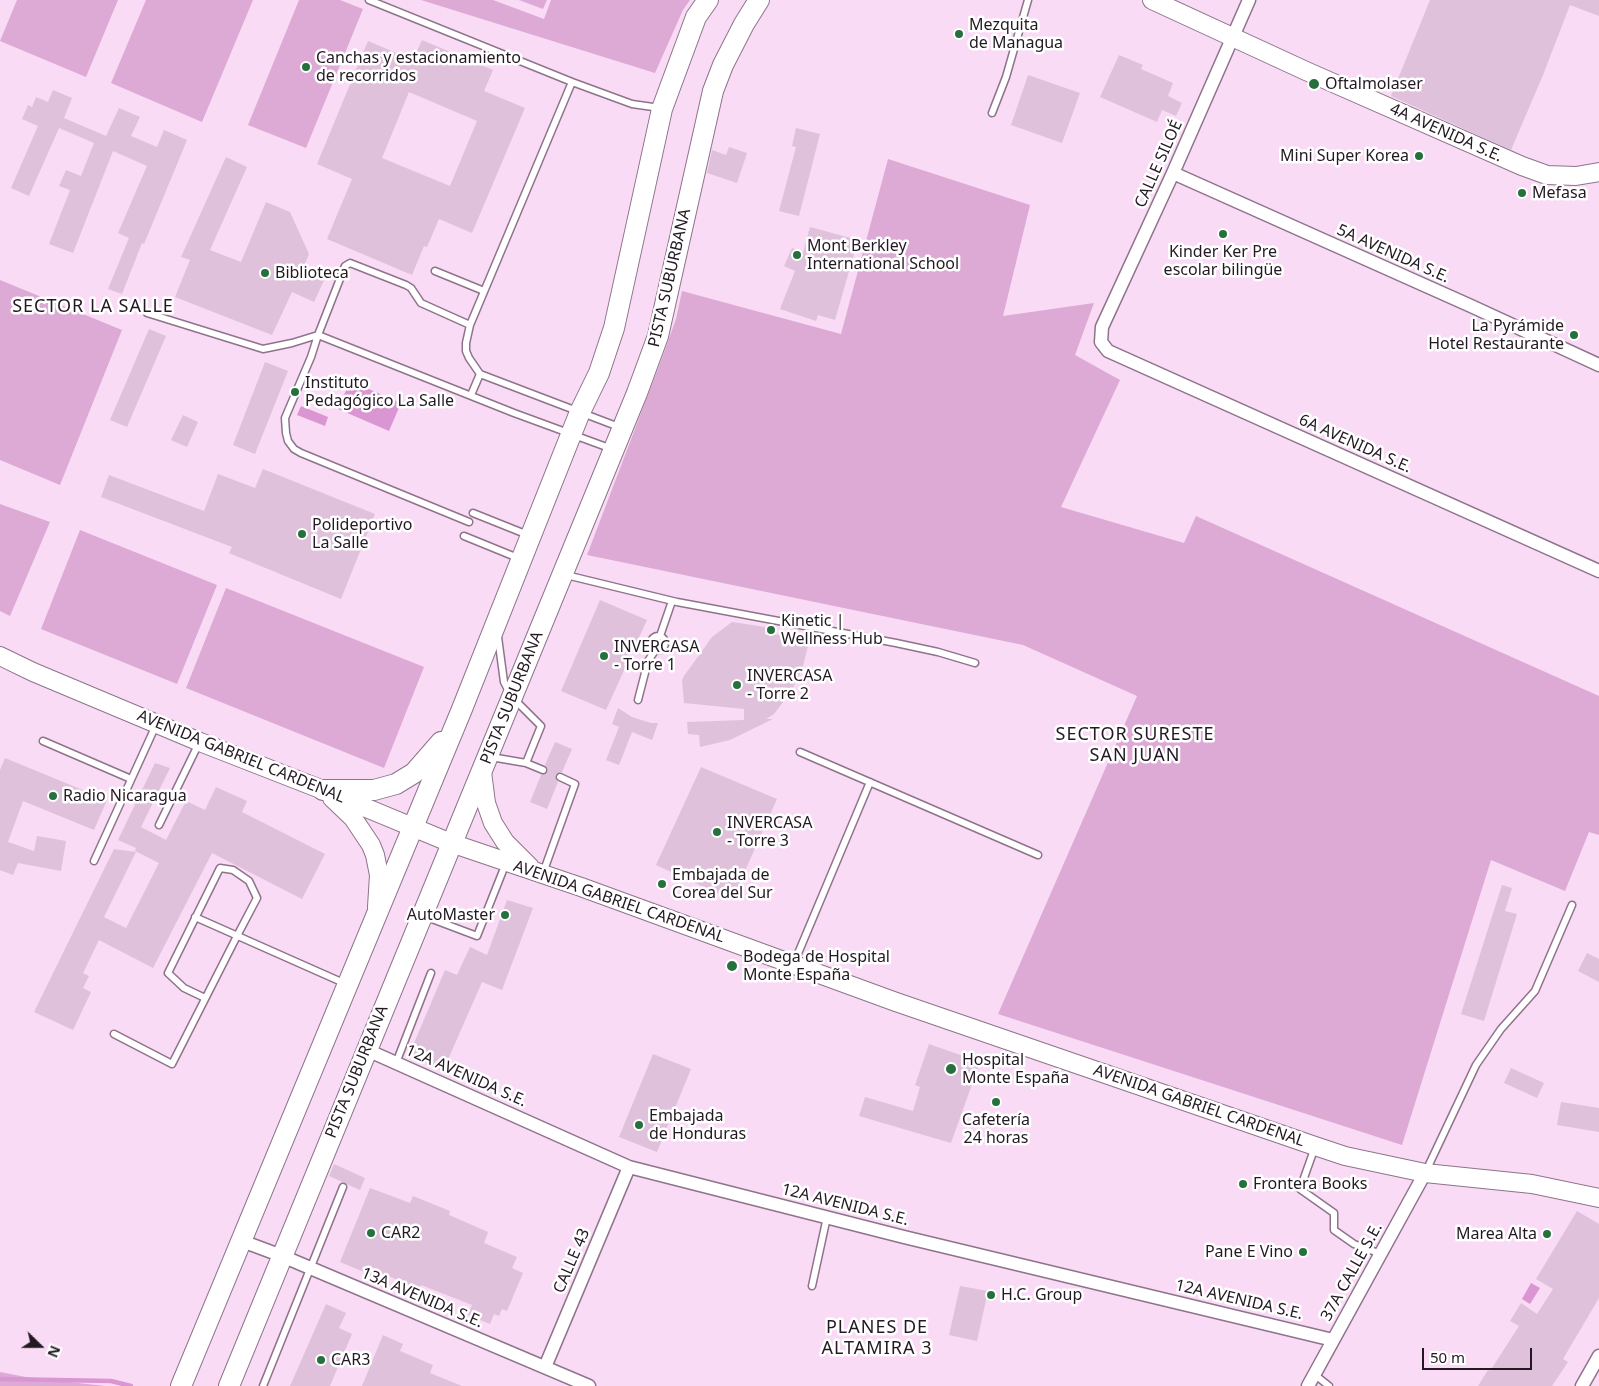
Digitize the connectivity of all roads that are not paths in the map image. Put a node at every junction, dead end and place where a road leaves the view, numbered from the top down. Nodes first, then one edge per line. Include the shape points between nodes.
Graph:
1 (369, 0) edge
2 (708, 0) edge
3 (759, 0) edge
4 (1028, 0) edge
5 (1152, 0) edge
6 (1249, 0) edge
7 (1233, 37) junction
8 (572, 82) junction
9 (662, 109) junction
10 (992, 113) dead end
11 (1599, 172) edge
12 (1173, 173) junction
13 (435, 271) dead end
14 (484, 291) junction
15 (147, 313) dead end
16 (470, 324) junction
17 (318, 335) junction
18 (1101, 342) joint
19 (1599, 365) edge
20 (480, 374) junction
21 (471, 395) junction
22 (580, 412) junction
23 (623, 428) junction
24 (572, 434) junction
25 (614, 450) junction
26 (473, 513) dead end
27 (469, 522) dead end
28 (464, 536) dead end
29 (531, 537) junction
30 (522, 560) junction
31 (1599, 571) edge
32 (562, 574) junction
33 (672, 601) junction
34 (498, 618) junction
35 (0, 656) edge
36 (975, 663) dead end
37 (512, 697) junction
38 (638, 700) dead end
39 (462, 709) junction
40 (156, 724) junction
41 (43, 741) dead end
42 (200, 742) junction
43 (800, 752) dead end
44 (526, 763) junction
45 (485, 764) junction
46 (543, 770) dead end
47 (560, 777) dead end
48 (131, 779) junction
49 (870, 782) junction
50 (323, 790) junction
51 (159, 825) dead end
52 (413, 827) junction
53 (451, 843) junction
54 (1038, 854) dead end
55 (94, 861) dead end
56 (506, 862) junction
57 (538, 873) junction
58 (1572, 905) dead end
59 (422, 915) junction
60 (195, 917) junction
61 (373, 923) junction
62 (237, 936) junction
63 (794, 964) junction
64 (431, 973) dead end
65 (348, 984) junction
66 (205, 998) junction
67 (114, 1034) dead end
68 (366, 1050) junction
69 (396, 1063) junction
70 (1315, 1146) junction
71 (629, 1167) junction
72 (1425, 1173) junction
73 (343, 1186) dead end
74 (1599, 1198) edge
75 (827, 1217) junction
76 (242, 1241) junction
77 (1381, 1254) junction
78 (282, 1256) junction
79 (310, 1268) junction
80 (812, 1286) dead end
81 (1333, 1340) junction
82 (1599, 1356) edge
83 (545, 1367) junction
84 (1314, 1374) junction
85 (182, 1386) edge
86 (229, 1386) edge
87 (262, 1386) edge
88 (590, 1386) edge
89 (1308, 1386) edge
90 (1329, 1386) edge
91 (1582, 1386) edge

1 - 8 lane
2 - 9 main road via 696,18
3 - 23 main road, PISTA SUBURBANA via 723,65 713,91 658,336
4 - 10 lane
5 - 7 street, 4A AVENIDA S.E.
6 - 7 street, CALLE SILOÉ
7 - 11 street, 4A AVENIDA S.E. via 1522,166 1547,175 1576,176
7 - 12 street, CALLE SILOÉ
8 - 9 lane via 632,104
8 - 14 lane
9 - 22 main road via 614,328
12 - 18 street, CALLE SILOÉ via 1102,327
12 - 19 street, 5A AVENIDA S.E.
13 - 14 lane
14 - 16 lane
15 - 17 lane via 263,349
16 - 17 lane via 421,303 406,285 350,263
16 - 20 lane via 466,351
17 - 21 lane
17 - 27 lane via 285,418 288,441 294,449
18 - 31 street, 6A AVENIDA S.E. via 1108,351
20 - 21 lane
20 - 22 lane
21 - 24 lane
22 - 23 lane
22 - 24 main road
23 - 25 main road, PISTA SUBURBANA
24 - 25 lane
24 - 29 main road
25 - 32 main road, PISTA SUBURBANA
26 - 29 lane
28 - 30 lane
29 - 30 main road
30 - 34 main road
32 - 33 lane
32 - 37 main road, PISTA SUBURBANA
33 - 36 lane via 896,643
33 - 38 lane via 660,636 665,644 656,649 648,661
34 - 37 lane via 504,682
34 - 39 main road
35 - 40 street, AVENIDA GABRIEL CARDENAL
37 - 44 lane via 542,726
37 - 45 main road, PISTA SUBURBANA
39 - 50 main road via 422,766 405,779 374,790
39 - 52 main road
40 - 42 street, AVENIDA GABRIEL CARDENAL
40 - 48 lane
41 - 48 lane
42 - 50 street, AVENIDA GABRIEL CARDENAL
42 - 51 lane
43 - 49 lane
44 - 45 lane
44 - 46 lane
45 - 53 main road, PISTA SUBURBANA
45 - 57 street via 486,804 493,823 512,851
47 - 57 lane via 576,784
48 - 55 lane
49 - 54 lane
49 - 63 lane
50 - 52 street, AVENIDA GABRIEL CARDENAL
50 - 61 street via 361,828 375,855 379,884
52 - 53 street, AVENIDA GABRIEL CARDENAL
52 - 61 main road
53 - 56 street, AVENIDA GABRIEL CARDENAL
53 - 59 main road, PISTA SUBURBANA
56 - 57 street, AVENIDA GABRIEL CARDENAL
56 - 59 lane via 477,936
57 - 63 street, AVENIDA GABRIEL CARDENAL
58 - 72 lane via 1535,991 1501,1029 1476,1065
59 - 68 main road, PISTA SUBURBANA
60 - 62 lane
60 - 62 lane via 220,868 233,870 250,881 257,898
60 - 66 lane via 168,973 184,988
61 - 65 main road
62 - 65 lane
62 - 66 lane
63 - 70 street, AVENIDA GABRIEL CARDENAL
64 - 69 lane
65 - 76 main road
66 - 67 lane via 172,1064
68 - 69 street, 12A AVENIDA S.E.
68 - 78 main road, PISTA SUBURBANA
69 - 71 street, 12A AVENIDA S.E.
70 - 72 street, AVENIDA GABRIEL CARDENAL via 1345,1156
70 - 77 lane via 1300,1189 1334,1213 1334,1230 1354,1244
71 - 75 street, 12A AVENIDA S.E.
71 - 83 street, CALLE 43
72 - 74 street, AVENIDA GABRIEL CARDENAL via 1532,1184
72 - 77 street, 37A CALLE S.E.
73 - 79 lane
75 - 80 lane
75 - 81 street, 12A AVENIDA S.E.
76 - 78 street, 13A AVENIDA S.E.
76 - 85 main road
77 - 81 street, 37A CALLE S.E.
78 - 79 street, 13A AVENIDA S.E.
78 - 86 main road, PISTA SUBURBANA
79 - 83 street, 13A AVENIDA S.E.
79 - 87 lane
81 - 84 street, 37A CALLE S.E.
82 - 91 street
83 - 88 street, 13A AVENIDA S.E.
84 - 89 street, 37A CALLE S.E.
84 - 90 lane

